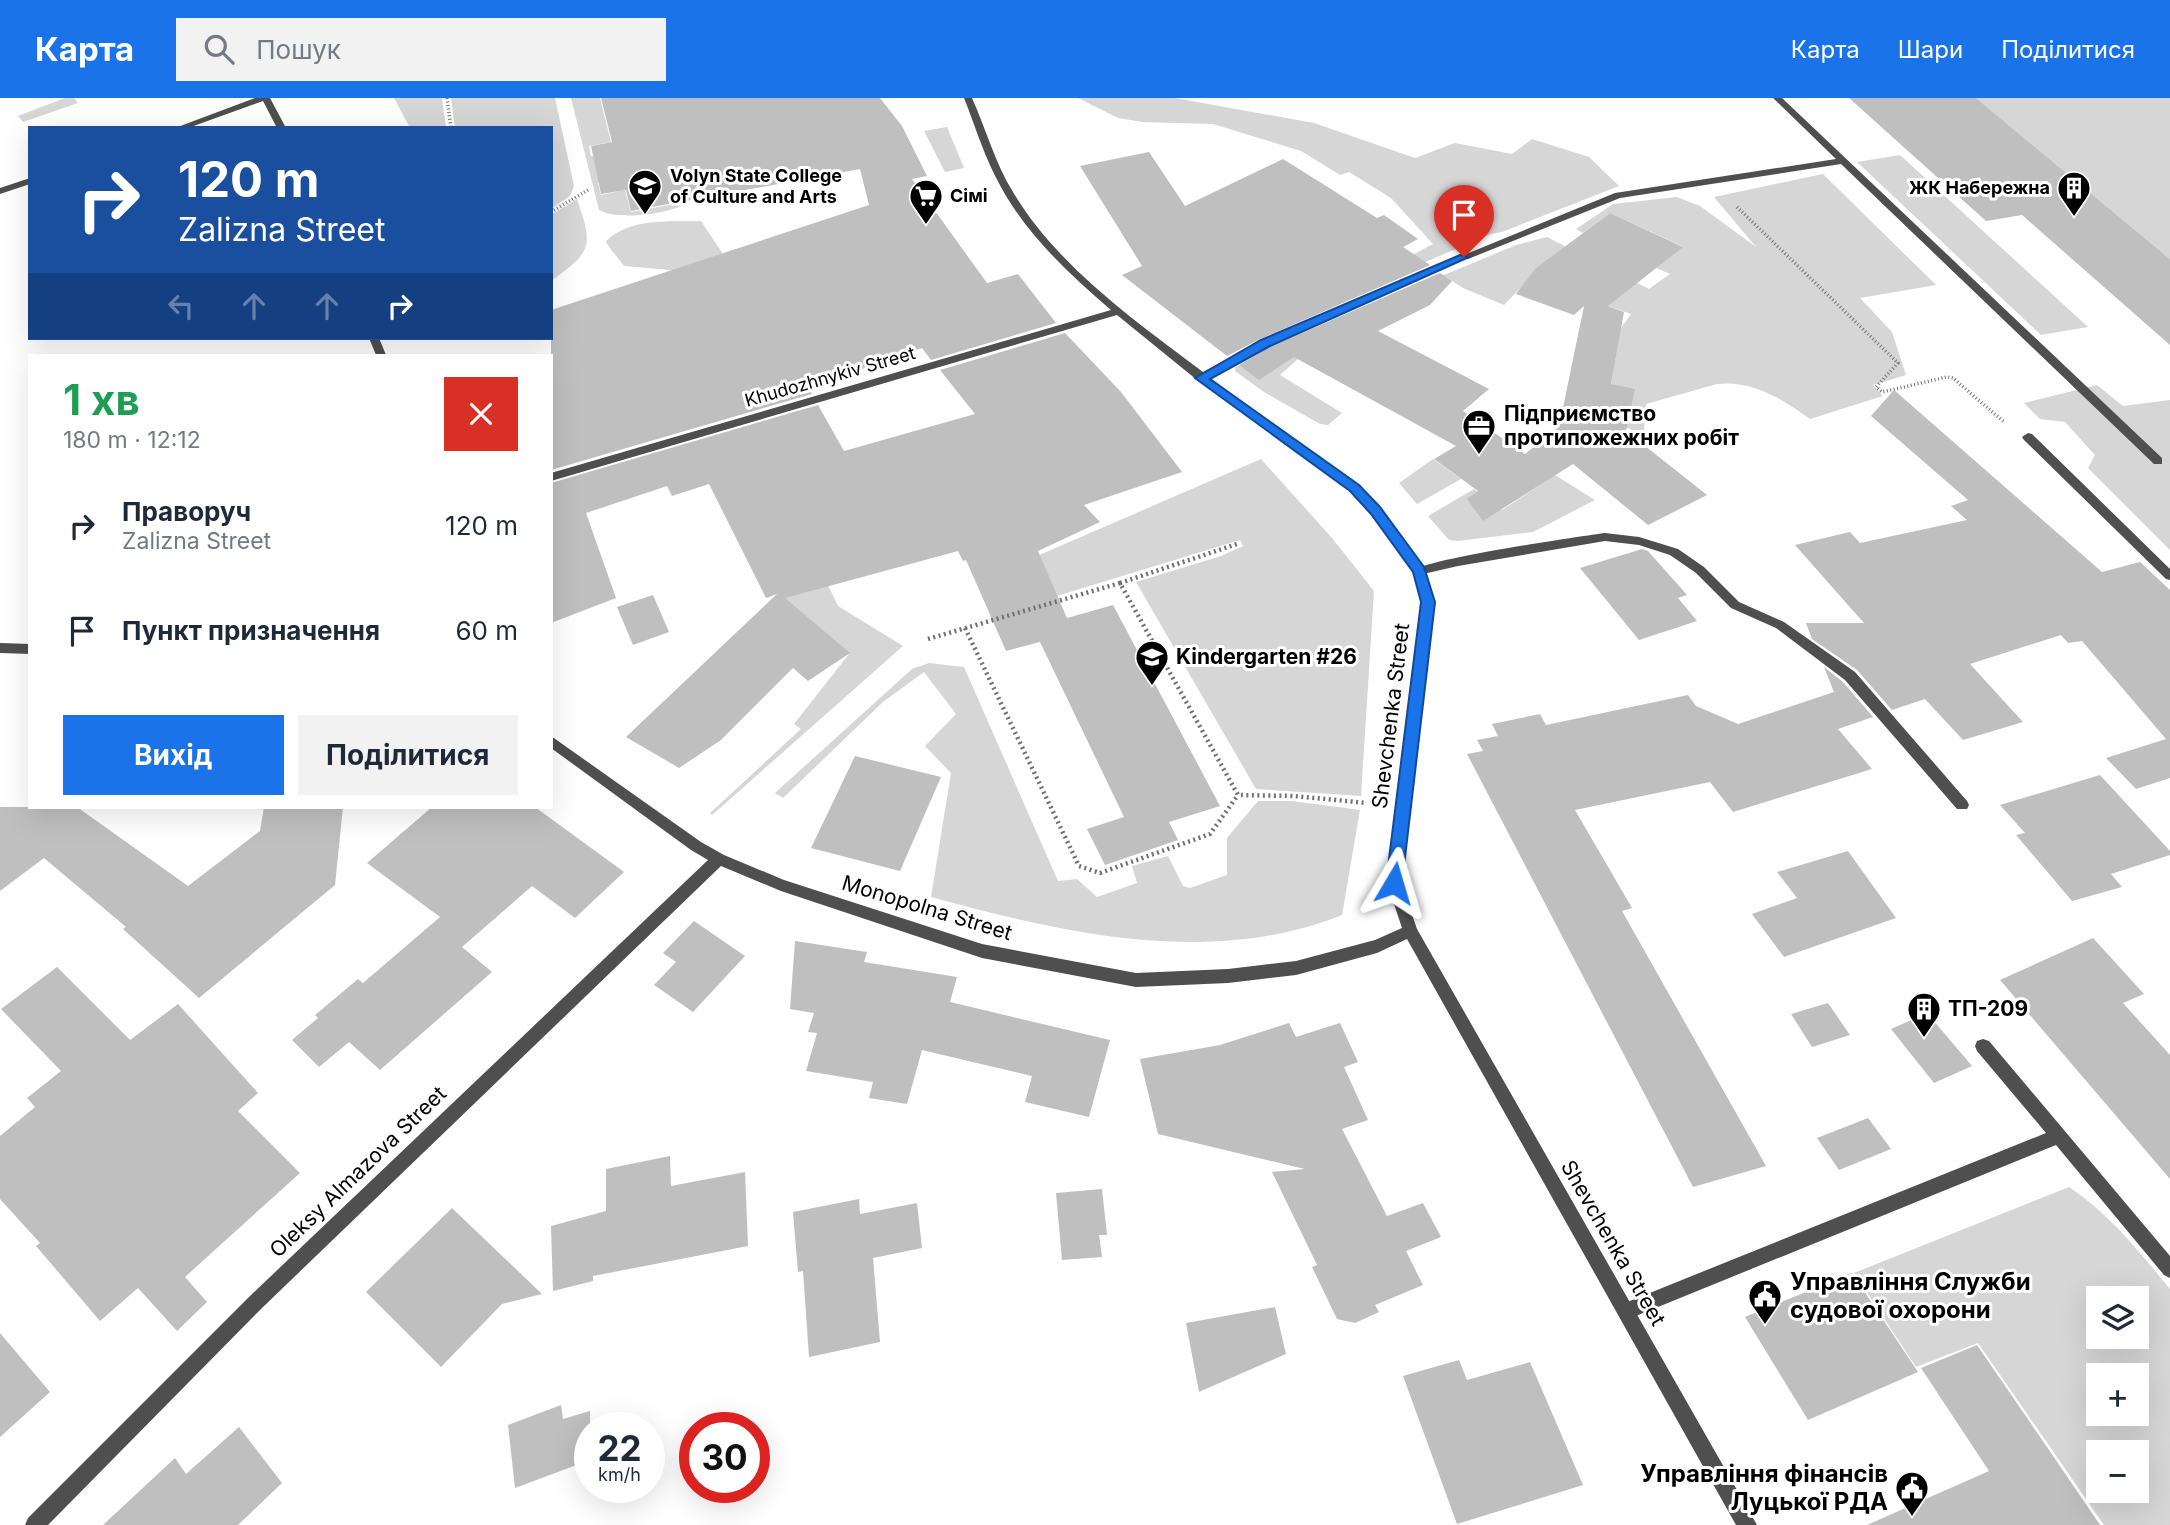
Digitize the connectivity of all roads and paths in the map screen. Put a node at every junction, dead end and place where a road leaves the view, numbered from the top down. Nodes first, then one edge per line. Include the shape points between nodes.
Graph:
1 (265, 98) edge
2 (447, 98) edge
3 (968, 98) edge
4 (1777, 98) edge
5 (185, 126) edge
6 (281, 126) edge
7 (451, 126) edge
8 (1843, 161) junction
9 (28, 182) edge
10 (1712, 183) junction
11 (588, 190) dead end
12 (0, 191) edge
13 (553, 211) edge
14 (1119, 311) junction
15 (1201, 378) junction
16 (2028, 438) joint
17 (2158, 461) dead end
18 (553, 476) edge
19 (1237, 544) dead end
20 (1419, 571) junction
21 (2170, 576) edge
22 (1120, 583) junction
23 (965, 628) junction
24 (928, 639) dead end
25 (0, 648) edge
26 (28, 649) edge
27 (553, 742) edge
28 (1238, 795) junction
29 (1367, 803) dead end
30 (1962, 805) dead end
31 (719, 859) junction
32 (1410, 931) junction
33 (1983, 1046) dead end
34 (2057, 1136) junction
35 (2170, 1269) edge
36 (1626, 1311) junction
37 (35, 1525) edge
38 (1747, 1525) edge

1 - 5 street
1 - 6 street
2 - 7 path
3 - 14 street, Shevchenka Street via 1013,200 1064,262
4 - 8 street
8 - 10 street
8 - 17 street
9 - 12 street
10 - 15 street via 1618,195 1265,343
10 - 16 path via 1898,363 1876,387 1882,392 1953,378
11 - 13 path
14 - 15 street, Shevchenka Street
14 - 18 street, Khudozhnykiv Street
15 - 20 street, Shevchenka Street via 1354,488 1376,510
16 - 21 street
19 - 22 path
20 - 30 street via 1605,537 1674,552 1735,605 1780,625 1850,676
20 - 32 street, Shevchenka Street via 1428,602 1394,883
22 - 23 path
22 - 28 path
23 - 24 path
23 - 28 path via 1079,866 1100,873 1210,834
25 - 26 street
27 - 31 street, Monopolna Street
28 - 29 path
31 - 32 street, Monopolna Street via 781,885 982,951 1136,980 1296,968 1377,947
31 - 37 street, Oleksy Almazova Street via 256,1302
32 - 36 street, Shevchenka Street
33 - 34 street
34 - 35 street
34 - 36 street
36 - 38 street, Shevchenka Street

